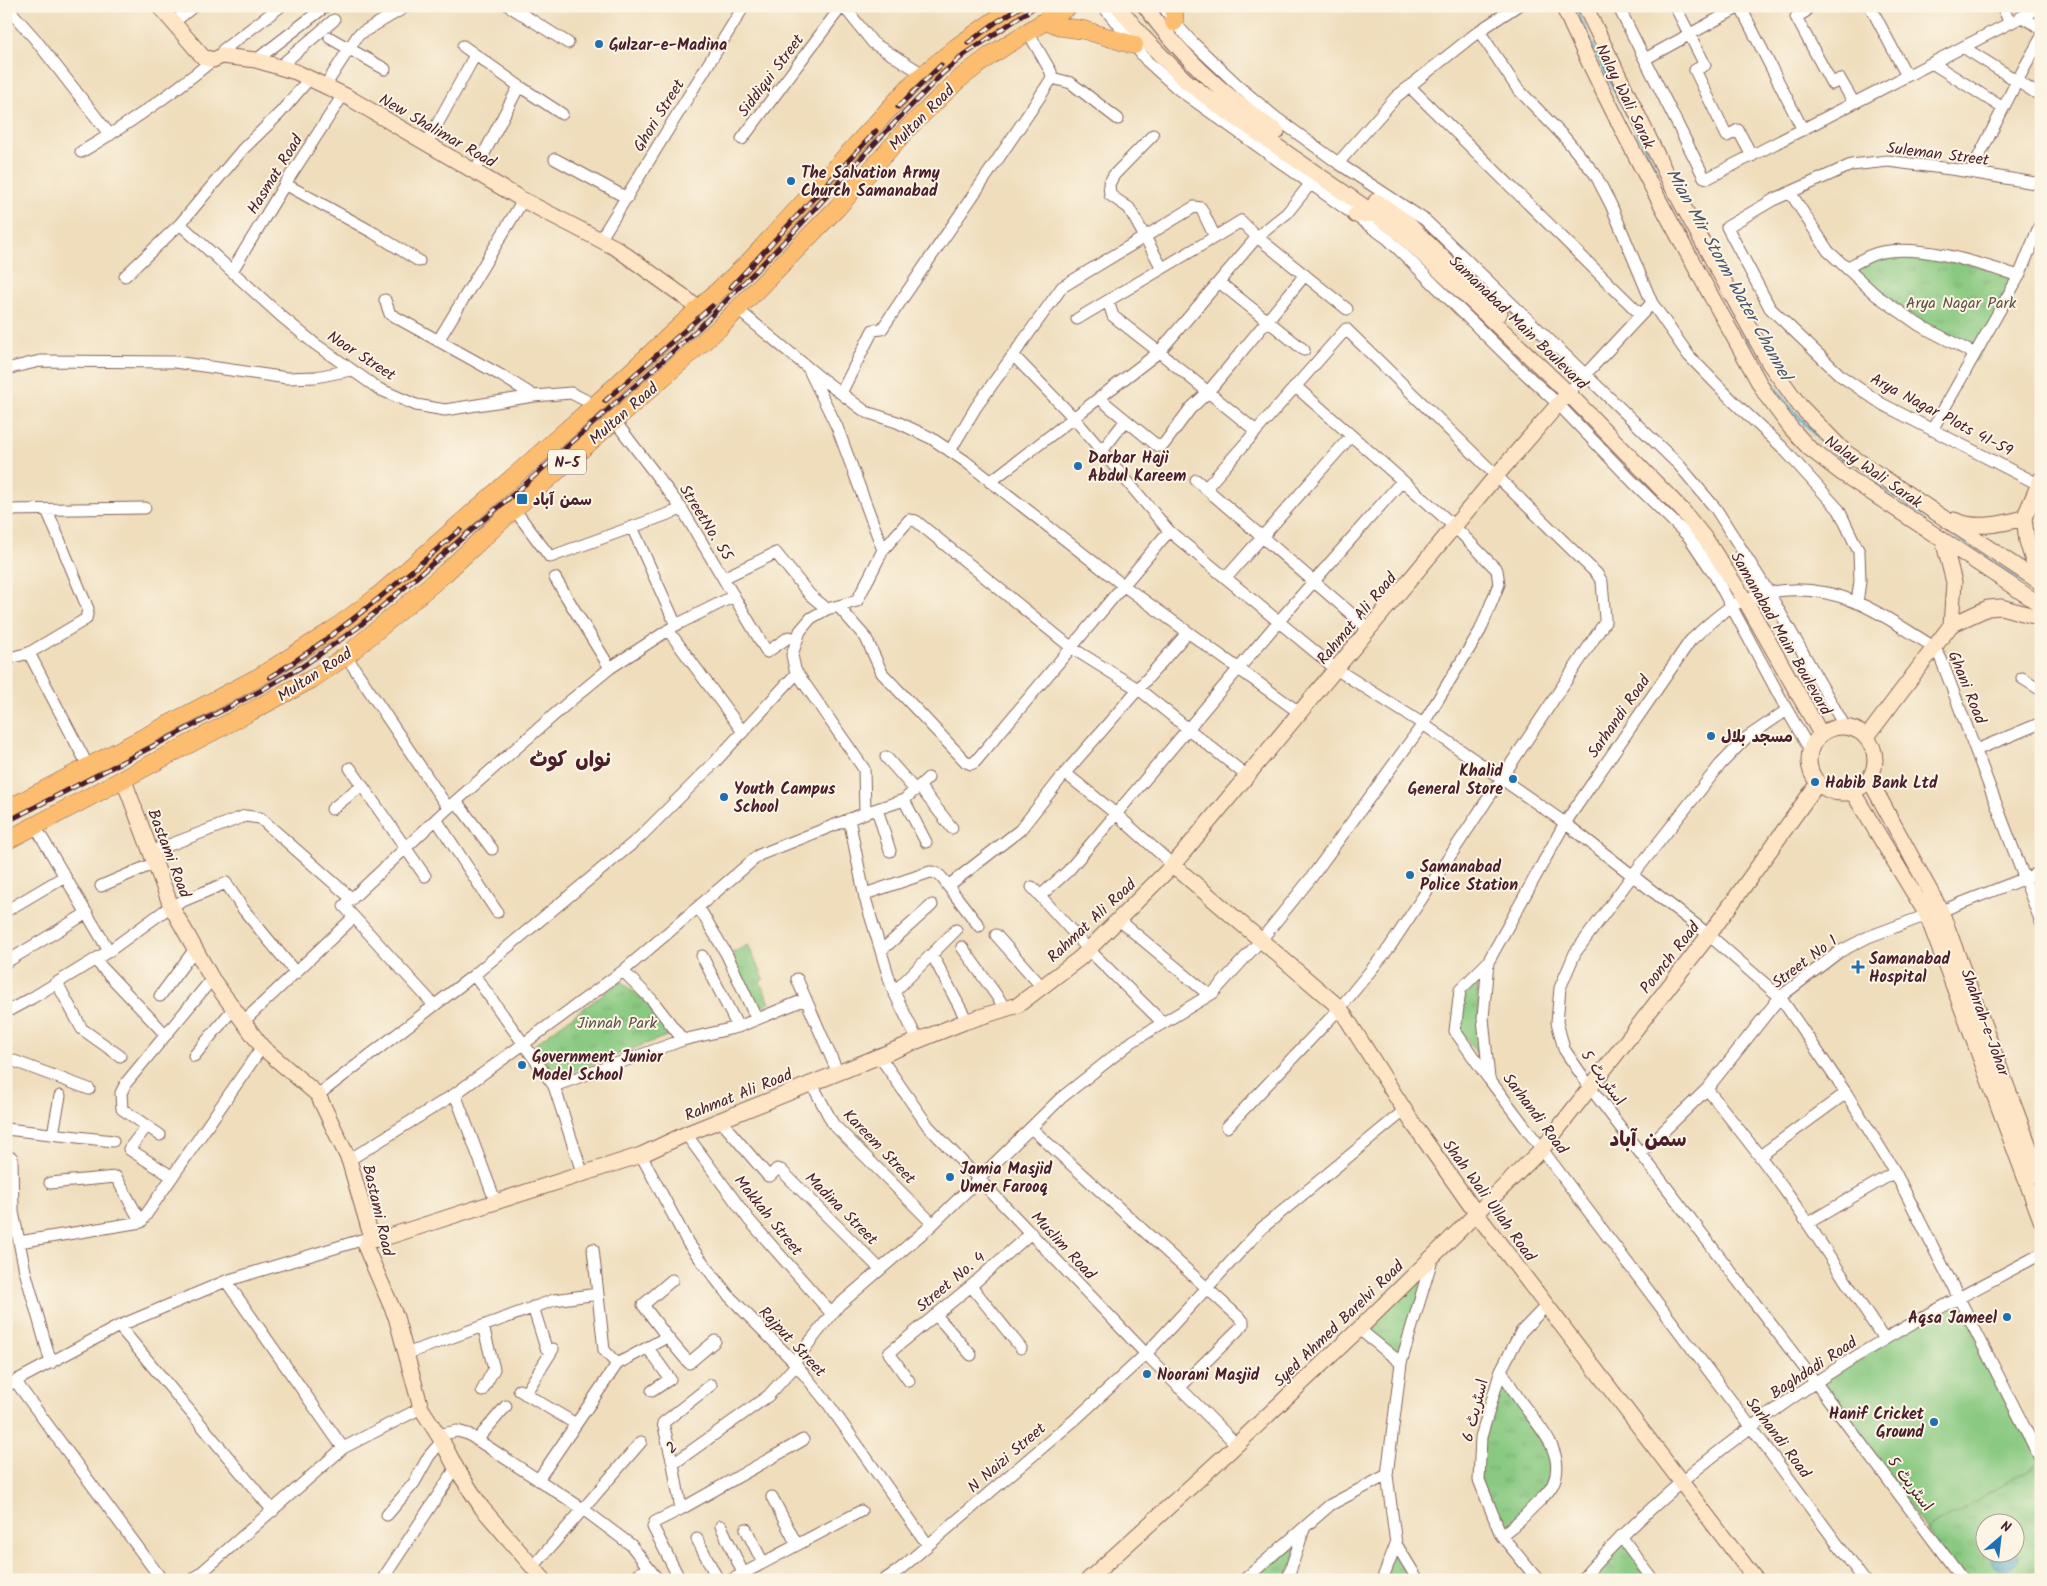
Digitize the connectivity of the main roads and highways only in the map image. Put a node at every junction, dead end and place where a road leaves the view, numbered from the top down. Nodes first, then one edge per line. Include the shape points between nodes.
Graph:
1 (159, 6) edge
2 (1015, 6) edge
3 (1069, 6) edge
4 (1118, 6) edge
5 (1145, 6) edge
6 (1564, 6) edge
7 (1585, 6) edge
8 (1046, 20) junction
9 (1134, 44) road end
10 (1664, 169) junction
11 (1646, 178) junction
12 (1380, 190) road end
13 (1382, 212) junction
14 (1356, 215) road end
15 (698, 309) junction
16 (1566, 395) junction
17 (2040, 482) edge
18 (1943, 516) junction
19 (2024, 518) junction
20 (1943, 540) junction
21 (2040, 582) edge
22 (2041, 605) edge
23 (2041, 618) edge
24 (1951, 625) junction
25 (218, 700) junction
26 (230, 724) junction
27 (1825, 732) junction
28 (1866, 738) junction
29 (123, 778) junction
30 (1869, 779) junction
31 (1818, 783) junction
32 (1852, 791) junction
33 (6, 810) edge
34 (6, 842) edge
35 (1174, 865) junction
36 (1934, 913) junction
37 (1543, 1148) joint
38 (2041, 1178) edge
39 (1476, 1213) junction
40 (2041, 1220) edge
41 (368, 1240) junction
42 (544, 1580) edge
43 (1088, 1580) edge
44 (1756, 1580) edge

1 - 15 main road, New Shalimar Road via 200,55 256,60 310,78 523,200 600,240 684,296
2 - 15 main road, Multan Road / N-5 via 988,23 913,83 750,260
3 - 8 main road, Multan Road / N-5
4 - 13 main road, Samanabad Main Boulevard via 1185,80 1220,107
5 - 13 main road, Samanabad Main Boulevard via 1179,50 1219,88
6 - 11 main road, Nalay Wali Sarak
7 - 10 main road, Nalay Wali Sarak
8 - 9 main road via 1062,27
8 - 26 main road, Multan Road / N-5 via 975,66 934,102 837,208 737,309 445,573 346,656 312,679
10 - 11 main road
10 - 18 main road, Nalay Wali Sarak via 1769,363 1800,406 1845,452
11 - 20 main road, Nalay Wali Sarak via 1766,395 1790,427 1843,474
12 - 13 main road
13 - 14 main road
13 - 16 main road, Samanabad Main Boulevard
15 - 25 main road, Multan Road / N-5 via 593,407 377,597 293,656
16 - 27 main road, Samanabad Main Boulevard via 1691,519 1708,541
16 - 35 main road, Rahmat Ali Road
17 - 19 main road
18 - 19 main road via 1961,523 1982,525
18 - 21 main road, Nalay Wali Sarak
19 - 21 main road via 2027,541
20 - 22 main road, Nalay Wali Sarak
20 - 24 main road via 1954,582
23 - 24 main road via 2001,607 1988,608
24 - 28 main road
25 - 26 main road
25 - 33 main road, Multan Road / N-5
26 - 29 main road, Multan Road / N-5
27 - 28 main road via 1845,727
27 - 31 main road via 1810,750 1809,762
28 - 30 main road via 1875,758
29 - 34 main road, Multan Road / N-5
29 - 41 main road, Bastami Road via 171,906 212,980 262,1047 318,1095 349,1160 370,1232
30 - 32 main road
30 - 36 main road, Shahrah-e-Johar
31 - 32 main road via 1834,792
31 - 37 main road, Poonch Road via 1709,935
32 - 36 main road, Shahrah-e-Johar
35 - 39 main road, Shah Wali Ullah Road via 1340,1008
35 - 41 main road, Rahmat Ali Road via 1089,950 1018,1005 967,1021 641,1155 381,1239
36 - 38 main road, Shahrah-e-Johar
36 - 40 main road, Shahrah-e-Johar
37 - 39 main road, Syed Ahmed Barelvi Road
39 - 43 main road, Syed Ahmed Barelvi Road via 1237,1445
39 - 44 main road, Shah Wali Ullah Road
41 - 42 main road, Bastami Road via 366,1248 396,1317 421,1408 482,1508

